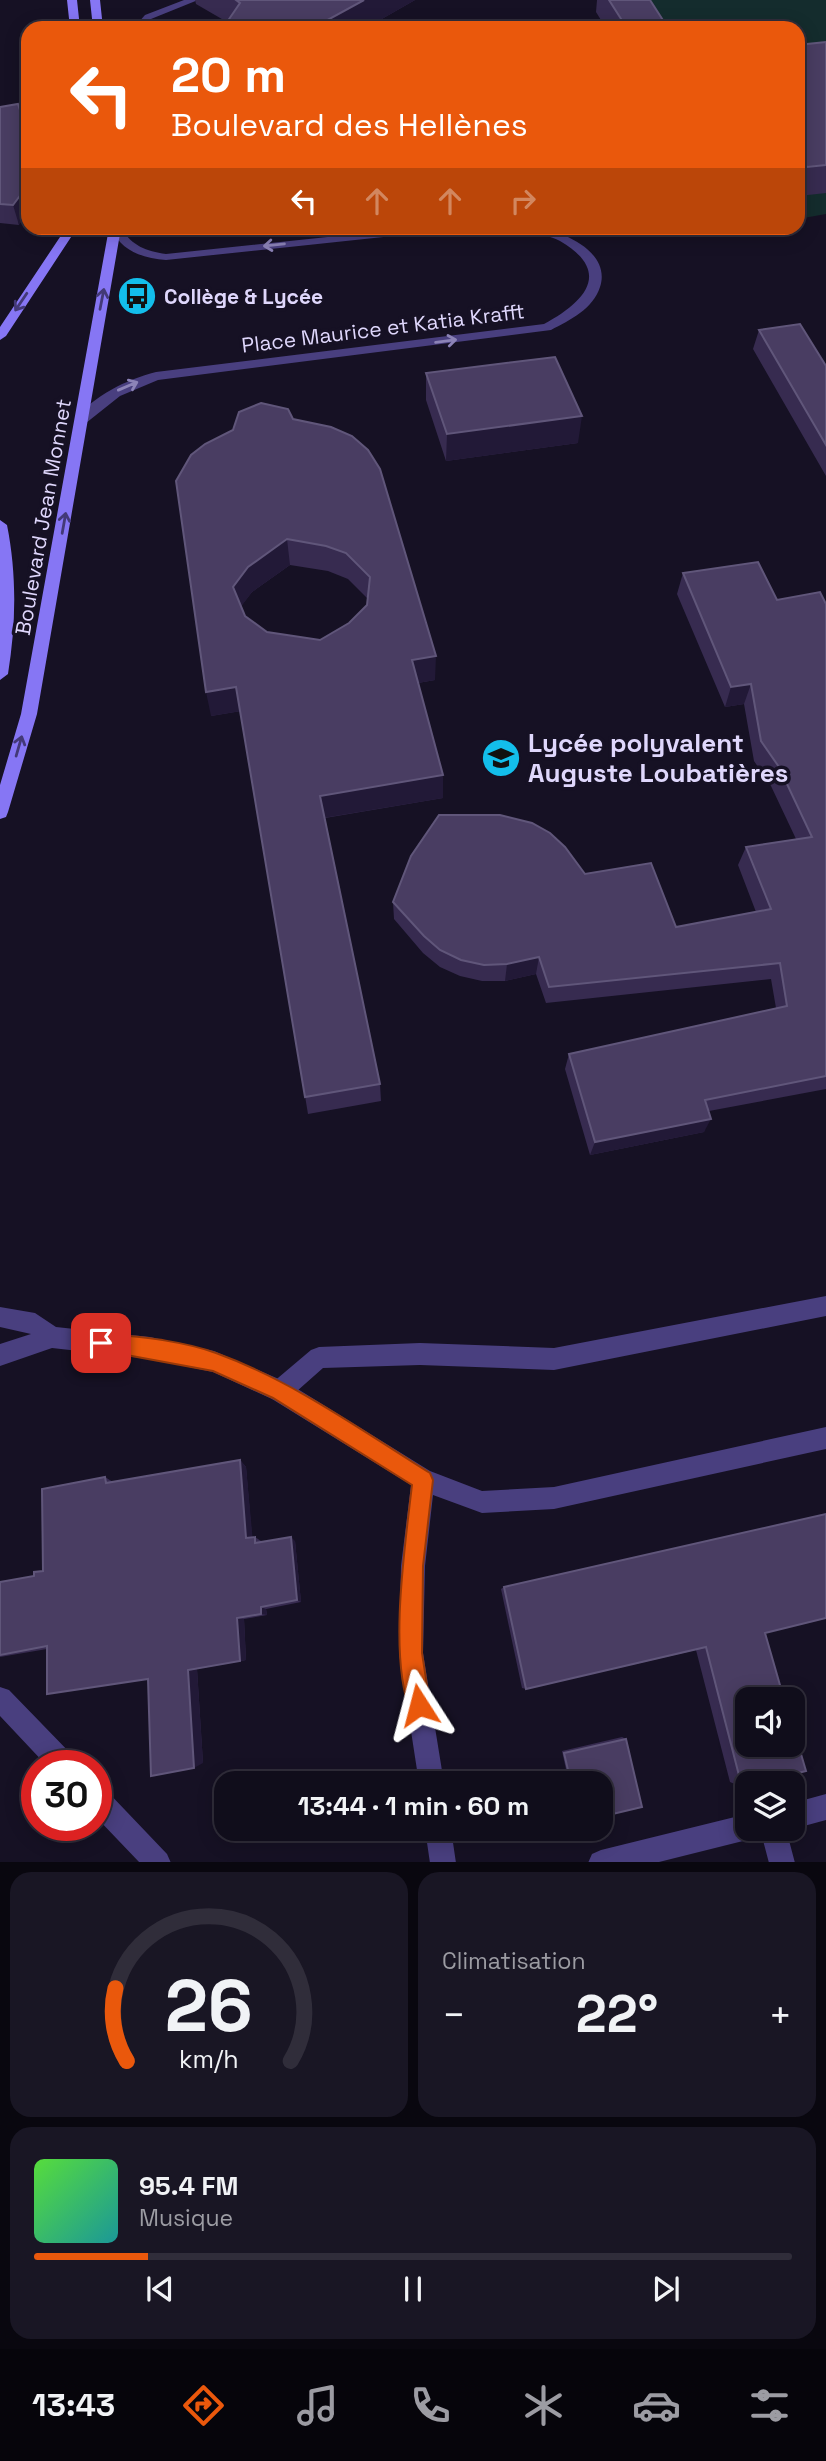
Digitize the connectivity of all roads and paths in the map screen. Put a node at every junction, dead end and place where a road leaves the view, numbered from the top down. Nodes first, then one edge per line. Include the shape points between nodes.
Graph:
1 (72, 0) edge
2 (94, 0) edge
3 (193, 0) edge
4 (74, 21) edge
5 (97, 21) edge
6 (145, 21) edge
7 (66, 235) edge
8 (115, 235) edge
9 (119, 235) edge
10 (374, 235) edge
11 (555, 235) edge
12 (0, 336) edge
13 (81, 420) junction
14 (0, 525) edge
15 (0, 674) edge
16 (0, 812) edge
17 (826, 1306) edge
18 (0, 1317) edge
19 (52, 1337) junction
20 (0, 1355) edge
21 (280, 1391) junction
22 (826, 1438) edge
23 (423, 1480) junction
24 (0, 1699) edge
25 (49, 1750) edge
26 (429, 1771) edge
27 (826, 1807) edge
28 (805, 1813) edge
29 (112, 1815) edge
30 (735, 1830) edge
31 (440, 1841) edge
32 (776, 1841) edge
33 (157, 1862) edge
34 (443, 1862) edge
35 (605, 1862) edge
36 (782, 1862) edge

1 - 4 street
2 - 5 street
3 - 6 street
7 -> 12 street
13 -> 8 street, Boulevard Jean Monnet
10 -> 9 street via 166,257 133,250
13 -> 11 street, Place Maurice et Katia Krafft via 111,394 156,376 522,332 557,323 583,307 596,279 583,252
16 -> 13 street, Boulevard Jean Monnet via 29,714
14 - 15 street, Boulevard Jean Monnet via 9,597
17 - 21 street via 554,1359 420,1353 319,1358
18 - 19 street via 35,1323
19 - 20 street
19 - 21 street via 150,1348 214,1362
21 - 23 street
22 - 23 street via 554,1498 482,1502
23 - 26 street via 413,1566 411,1653
24 - 25 street
27 - 28 street
29 - 33 street
30 - 35 street
31 - 34 street
32 - 36 street

